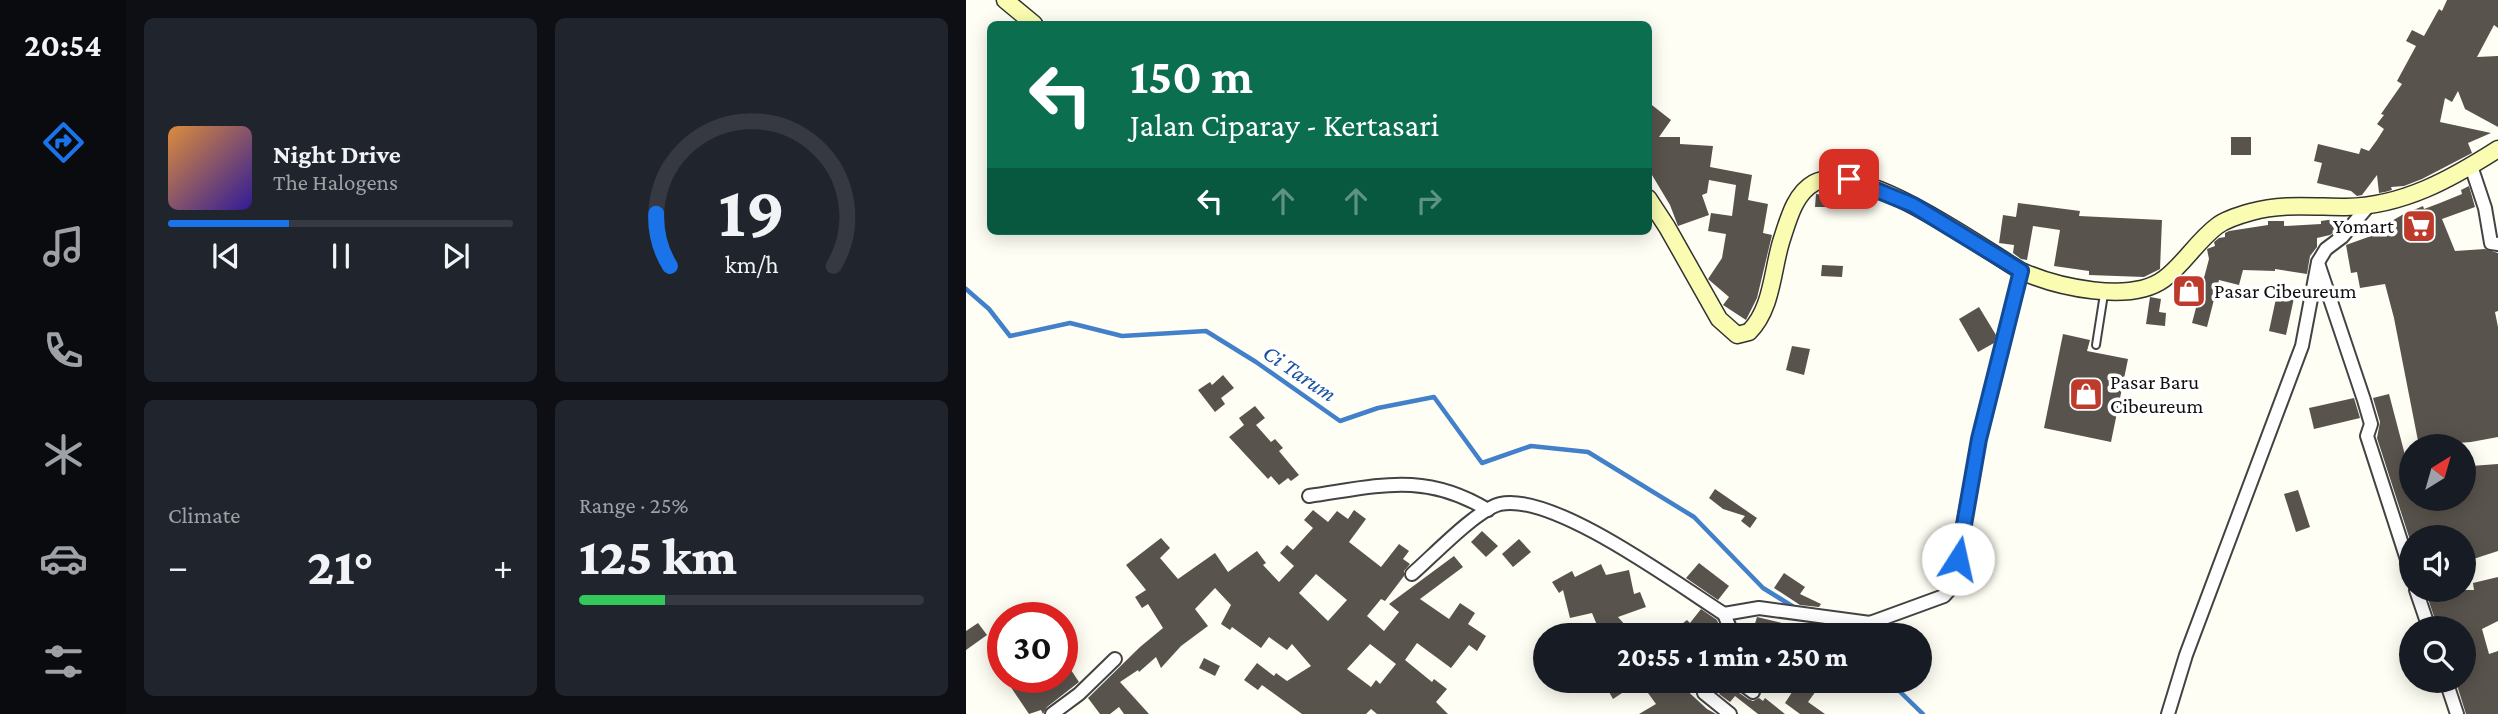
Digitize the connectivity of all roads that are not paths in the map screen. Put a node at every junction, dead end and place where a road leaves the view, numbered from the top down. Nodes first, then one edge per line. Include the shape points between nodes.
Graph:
1 (1005, 0) edge
2 (1030, 21) edge
3 (2498, 149) edge
4 (2471, 166) junction
5 (1652, 204) edge
6 (2370, 204) junction
7 (2498, 244) edge
8 (2318, 262) junction
9 (2021, 271) junction
10 (2104, 292) junction
11 (2096, 345) dead end
12 (1309, 496) dead end
13 (1488, 510) junction
14 (2399, 535) edge
15 (1412, 575) dead end
16 (1724, 614) junction
17 (1728, 623) edge
18 (1115, 659) dead end
19 (1704, 693) edge
20 (2450, 693) edge
21 (1052, 714) edge
22 (1730, 714) edge
23 (2168, 714) edge
24 (2457, 714) edge

1 - 2 main road
3 - 4 main road
4 - 6 main road via 2407,197
4 - 7 street via 2491,243
5 - 9 main road via 1719,319 1737,335 1749,332 1763,309 1797,201 1816,182 1832,178 1849,179 1913,205
6 - 8 street
6 - 10 main road via 2285,206 2250,212 2217,226 2164,279 2150,287
8 - 14 street via 2364,400 2371,424 2367,436
8 - 23 street via 2302,346
9 - 10 main road via 2052,283
9 - 16 street via 1982,427 1952,587 1944,596 1870,623 1759,608
10 - 11 lane
12 - 13 street via 1410,483 1452,491
13 - 15 street
13 - 16 street via 1518,503 1585,527
16 - 17 street
18 - 21 street
19 - 22 street
20 - 24 street

